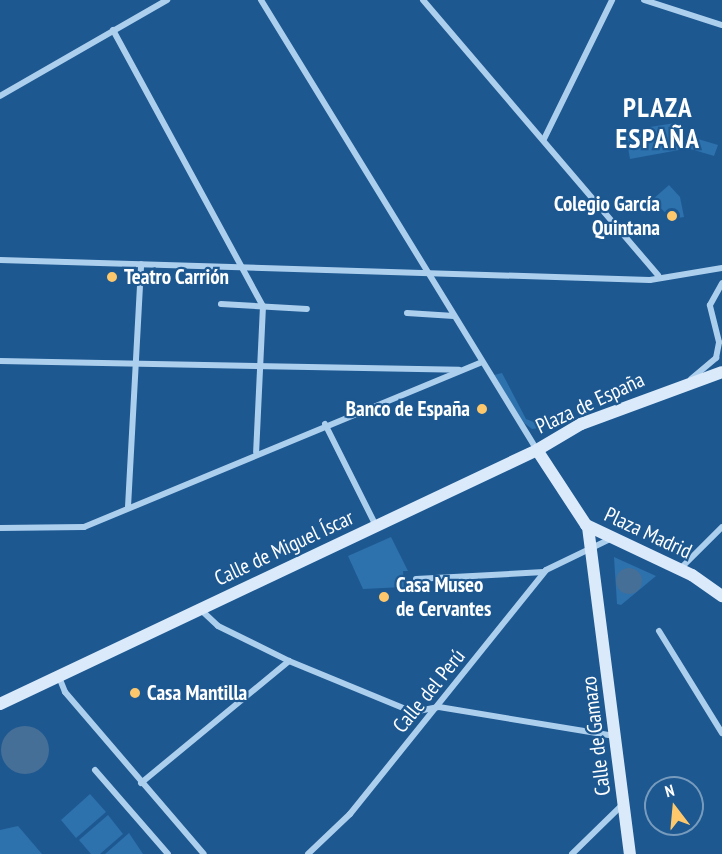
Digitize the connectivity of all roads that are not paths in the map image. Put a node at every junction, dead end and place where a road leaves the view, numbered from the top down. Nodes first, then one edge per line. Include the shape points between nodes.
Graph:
1 (167, 0) edge
2 (261, 0) edge
3 (423, 0) edge
4 (612, 0) edge
5 (644, 0) edge
6 (722, 25) edge
7 (114, 30) junction
8 (0, 96) edge
9 (544, 139) junction
10 (0, 260) edge
11 (141, 264) junction
12 (242, 268) junction
13 (722, 268) edge
14 (429, 275) junction
15 (658, 275) junction
16 (722, 283) edge
17 (220, 304) dead end
18 (263, 306) junction
19 (308, 309) dead end
20 (407, 313) dead end
21 (454, 316) junction
22 (0, 361) edge
23 (482, 362) junction
24 (136, 364) junction
25 (261, 368) junction
26 (463, 370) junction
27 (722, 372) edge
28 (689, 381) junction
29 (325, 424) junction
30 (537, 450) junction
31 (256, 452) junction
32 (128, 507) junction
33 (376, 526) junction
34 (588, 526) junction
35 (722, 527) edge
36 (0, 528) edge
37 (609, 539) junction
38 (592, 547) junction
39 (678, 570) junction
40 (544, 573) junction
41 (416, 579) dead end
42 (722, 596) edge
43 (201, 610) junction
44 (601, 614) joint
45 (659, 631) dead end
46 (288, 661) junction
47 (54, 680) junction
48 (0, 704) edge
49 (438, 707) junction
50 (722, 733) edge
51 (616, 736) junction
52 (95, 770) dead end
53 (141, 783) junction
54 (624, 804) junction
55 (168, 854) edge
56 (204, 854) edge
57 (308, 854) edge
58 (572, 854) edge
59 (630, 854) edge

1 - 7 street
2 - 14 street, Plaza de España
3 - 9 street
4 - 9 street
5 - 6 street
7 - 8 street
7 - 12 street
9 - 15 street
10 - 11 street
11 - 12 street
11 - 24 street
12 - 14 street
12 - 18 street
13 - 15 street
14 - 15 street via 650,280
14 - 21 street, Plaza de España
16 - 28 street, Plaza de España via 710,305 719,342 716,358
17 - 18 street
18 - 19 street
18 - 25 street
20 - 21 street
21 - 23 street, Plaza de España
22 - 24 street
23 - 26 street
23 - 30 street, Plaza de España
24 - 25 street
24 - 32 street
25 - 26 street
25 - 31 street
26 - 29 street
27 - 28 street, Plaza de España
28 - 30 street, Plaza de España via 581,424
29 - 31 street
29 - 33 street
30 - 33 street, Calle de Miguel Íscar
30 - 34 street, Plaza Madrid
31 - 32 street
32 - 36 street via 81,528
33 - 43 street, Calle de Miguel Íscar
34 - 37 street, Plaza Madrid
34 - 38 street, Plaza Madrid
35 - 39 street
37 - 38 street, Calle del Perú
37 - 39 street, Plaza Madrid
38 - 40 street, Calle del Perú
38 - 44 street, Plaza Madrid
39 - 42 street, Plaza Madrid
40 - 41 street
40 - 49 street, Calle del Perú
43 - 46 street via 218,626
43 - 47 street, Calle de Miguel Íscar
44 - 51 street, Calle de Gamazo
45 - 50 street
46 - 49 street via 413,712
46 - 53 street
47 - 48 street, Calle de Miguel Íscar
47 - 53 street
49 - 51 street
49 - 57 street, Calle del Perú via 350,814
51 - 54 street, Calle de Gamazo
52 - 55 street
53 - 56 street
54 - 58 street
54 - 59 street, Calle de Gamazo

